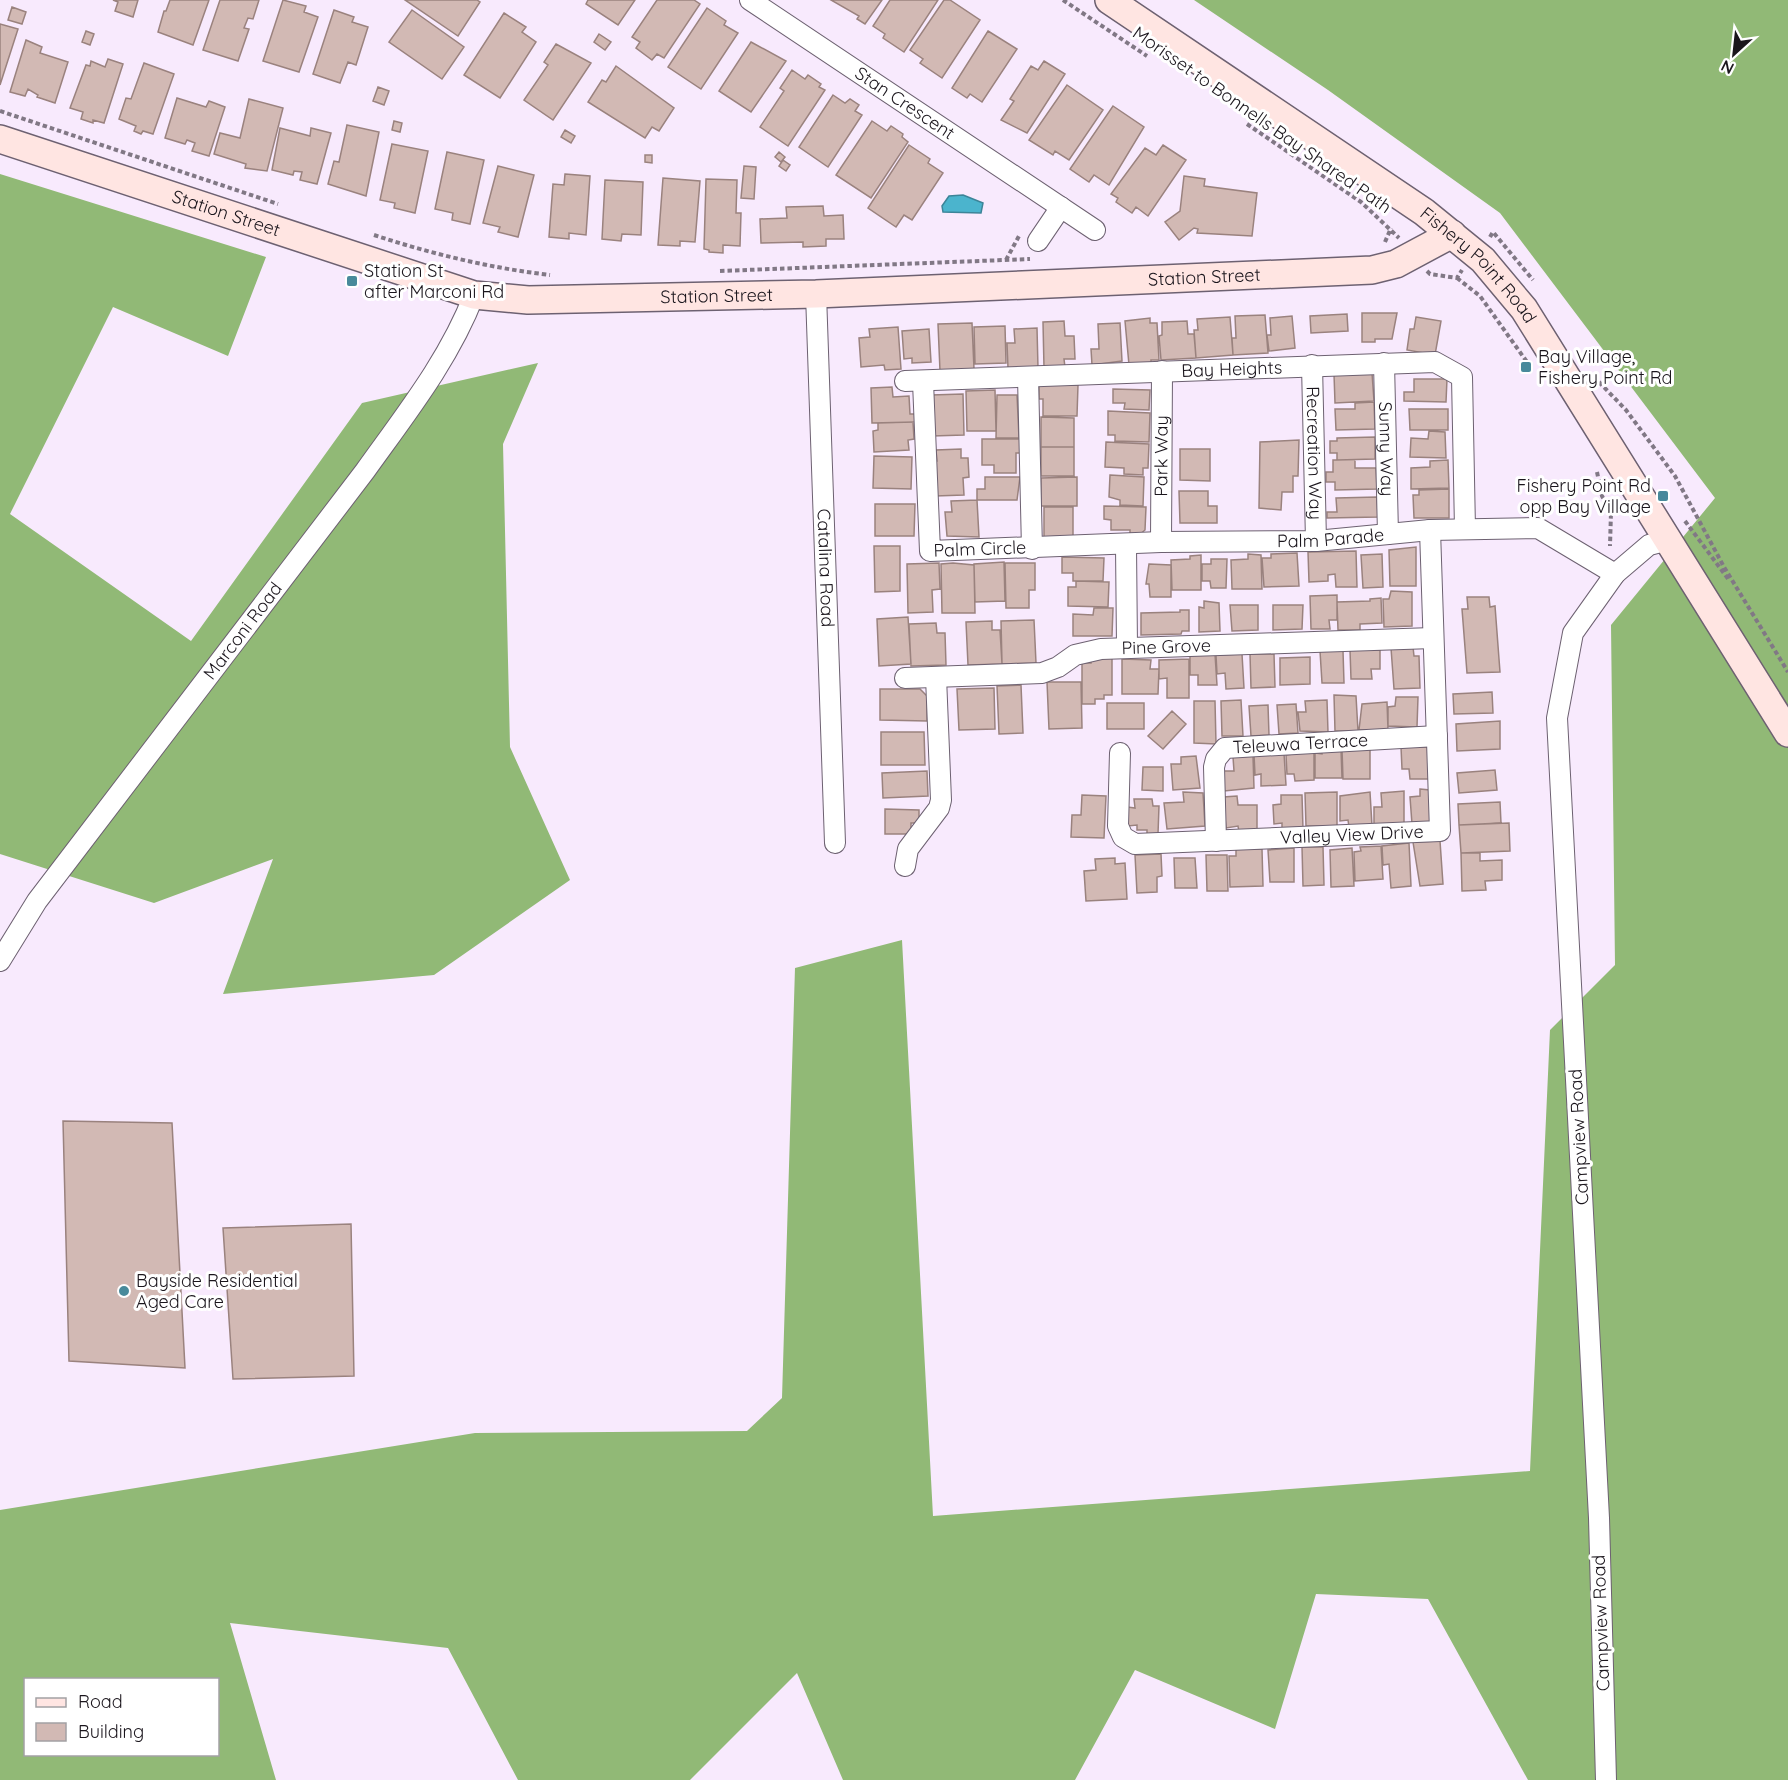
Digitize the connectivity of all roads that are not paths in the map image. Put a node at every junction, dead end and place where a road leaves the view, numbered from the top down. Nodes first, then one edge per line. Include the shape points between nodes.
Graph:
1 (750, 0) edge
2 (1109, 0) edge
3 (0, 139) edge
4 (1061, 207) junction
5 (1095, 230) dead end
6 (1452, 234) junction
7 (1040, 250) road end
8 (816, 294) junction
9 (474, 295) junction
10 (1384, 363) junction
11 (1312, 365) junction
12 (1162, 371) junction
13 (1028, 377) junction
14 (1465, 529) junction
15 (1430, 530) junction
16 (1388, 534) junction
17 (1668, 540) junction
18 (1316, 541) junction
19 (1161, 542) junction
20 (1126, 546) junction
21 (1032, 549) junction
22 (1615, 574) junction
23 (1434, 638) junction
24 (1127, 647) junction
25 (936, 677) junction
26 (905, 678) dead end
27 (1788, 733) edge
28 (1437, 736) junction
29 (1120, 753) dead end
30 (1216, 841) junction
31 (835, 843) dead end
32 (906, 866) dead end
33 (0, 962) edge
34 (1606, 1780) edge

1 - 4 street, Stan Crescent
2 - 6 street, Fishery Point Road
3 - 9 street, Station Street
4 - 5 street, Stan Crescent
4 - 7 street
6 - 8 street, Station Street via 1396,264 1372,270
6 - 17 street, Fishery Point Road via 1476,254 1524,309
8 - 9 street, Station Street via 528,300
8 - 31 street, Catalina Road
9 - 33 street, Marconi Road via 445,356 399,423 37,901
10 - 11 street, Bay Heights
10 - 14 street, Bay Heights via 1435,362 1462,377
10 - 16 street, Sunny Way
11 - 12 street, Bay Heights
11 - 18 street, Recreation Way
12 - 13 street, Bay Heights
12 - 19 street, Park Way
13 - 21 street, Palm Circle
13 - 21 street, Palm Circle via 914,381 930,551
14 - 15 street, Palm Parade
14 - 22 street, Palm Parade via 1538,528
15 - 16 street, Palm Parade
15 - 23 street, Valley View Drive
16 - 18 street, Palm Parade
17 - 22 street, Campview Road via 1649,545
17 - 27 street, Fishery Point Road
18 - 19 street, Palm Parade
19 - 20 street, Palm Parade
20 - 21 street, Palm Parade
20 - 24 street
22 - 34 street, Campview Road via 1573,633 1557,718 1599,1518
23 - 24 street, Pine Grove
23 - 28 street, Valley View Drive
24 - 25 street, Pine Grove via 1075,655 1042,672
25 - 26 street, Pine Grove
25 - 32 street via 941,800 908,849
28 - 30 street, Teleuwa Terrace via 1225,748 1214,767
28 - 30 street, Valley View Drive via 1440,831
29 - 30 street, Valley View Drive via 1117,815 1123,837 1135,844

